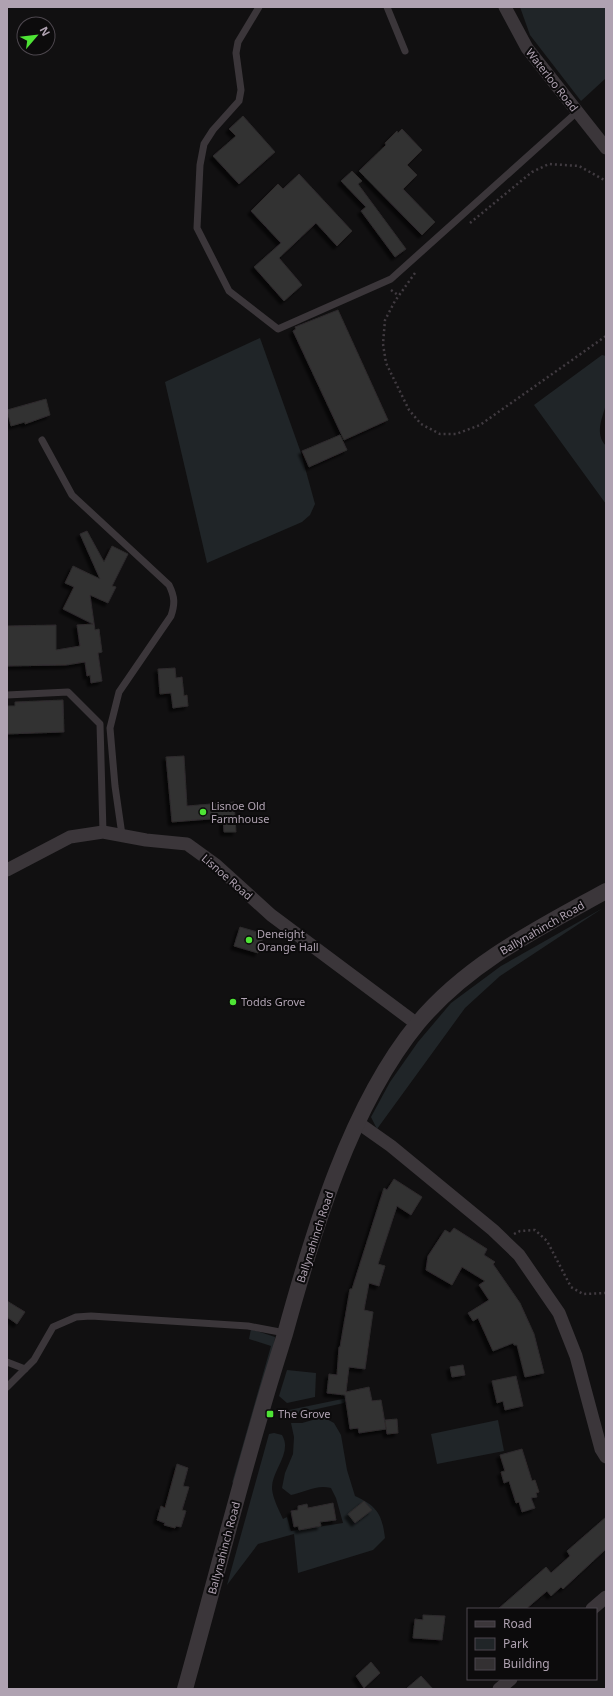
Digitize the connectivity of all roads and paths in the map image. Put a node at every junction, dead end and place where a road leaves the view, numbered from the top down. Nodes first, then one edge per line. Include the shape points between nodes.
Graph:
1 (259, 7) edge
2 (387, 7) edge
3 (505, 7) edge
4 (405, 51) dead end
5 (577, 112) junction
6 (606, 148) edge
7 (606, 181) edge
8 (467, 225) dead end
9 (415, 272) dead end
10 (606, 336) edge
11 (42, 440) dead end
12 (7, 695) edge
13 (103, 832) junction
14 (122, 835) junction
15 (7, 870) edge
16 (606, 891) edge
17 (417, 1024) junction
18 (357, 1122) junction
19 (503, 1240) junction
20 (606, 1293) edge
21 (285, 1333) junction
22 (7, 1362) edge
23 (25, 1369) junction
24 (7, 1387) edge
25 (606, 1457) edge
26 (606, 1597) edge
27 (593, 1608) edge
28 (510, 1680) edge
29 (185, 1689) edge
30 (499, 1689) edge

1 - 5 lane via 238,42 236,53 242,90 239,101 204,144 200,165 197,228 229,291 278,329 392,279
2 - 4 lane
3 - 5 street, Waterloo Road via 526,48
5 - 6 street, Waterloo Road
7 - 8 path via 579,166 550,164 532,172
9 - 10 path via 395,300 385,320 383,344 386,363 409,410 421,424 440,434 456,434 480,425
11 - 14 lane via 72,495 169,585 174,596 171,616 120,692 110,728
12 - 13 lane via 68,692 100,724
13 - 14 street, Lisnoe Road
13 - 15 street, Lisnoe Road via 70,838
14 - 17 street, Lisnoe Road via 186,844 216,864 271,915
16 - 17 street, Ballynahinch Road via 520,938 481,965 444,996
17 - 18 street, Ballynahinch Road via 390,1062
18 - 19 street via 391,1146
18 - 21 street, Ballynahinch Road via 316,1230
19 - 20 path via 520,1230 535,1230 547,1241 571,1287 583,1294
19 - 25 street via 519,1255 559,1312 576,1356 601,1449
21 - 23 lane via 248,1326 76,1317 52,1327 34,1360
21 - 29 street, Ballynahinch Road
22 - 23 lane
23 - 24 lane
26 - 27 street
28 - 30 street

